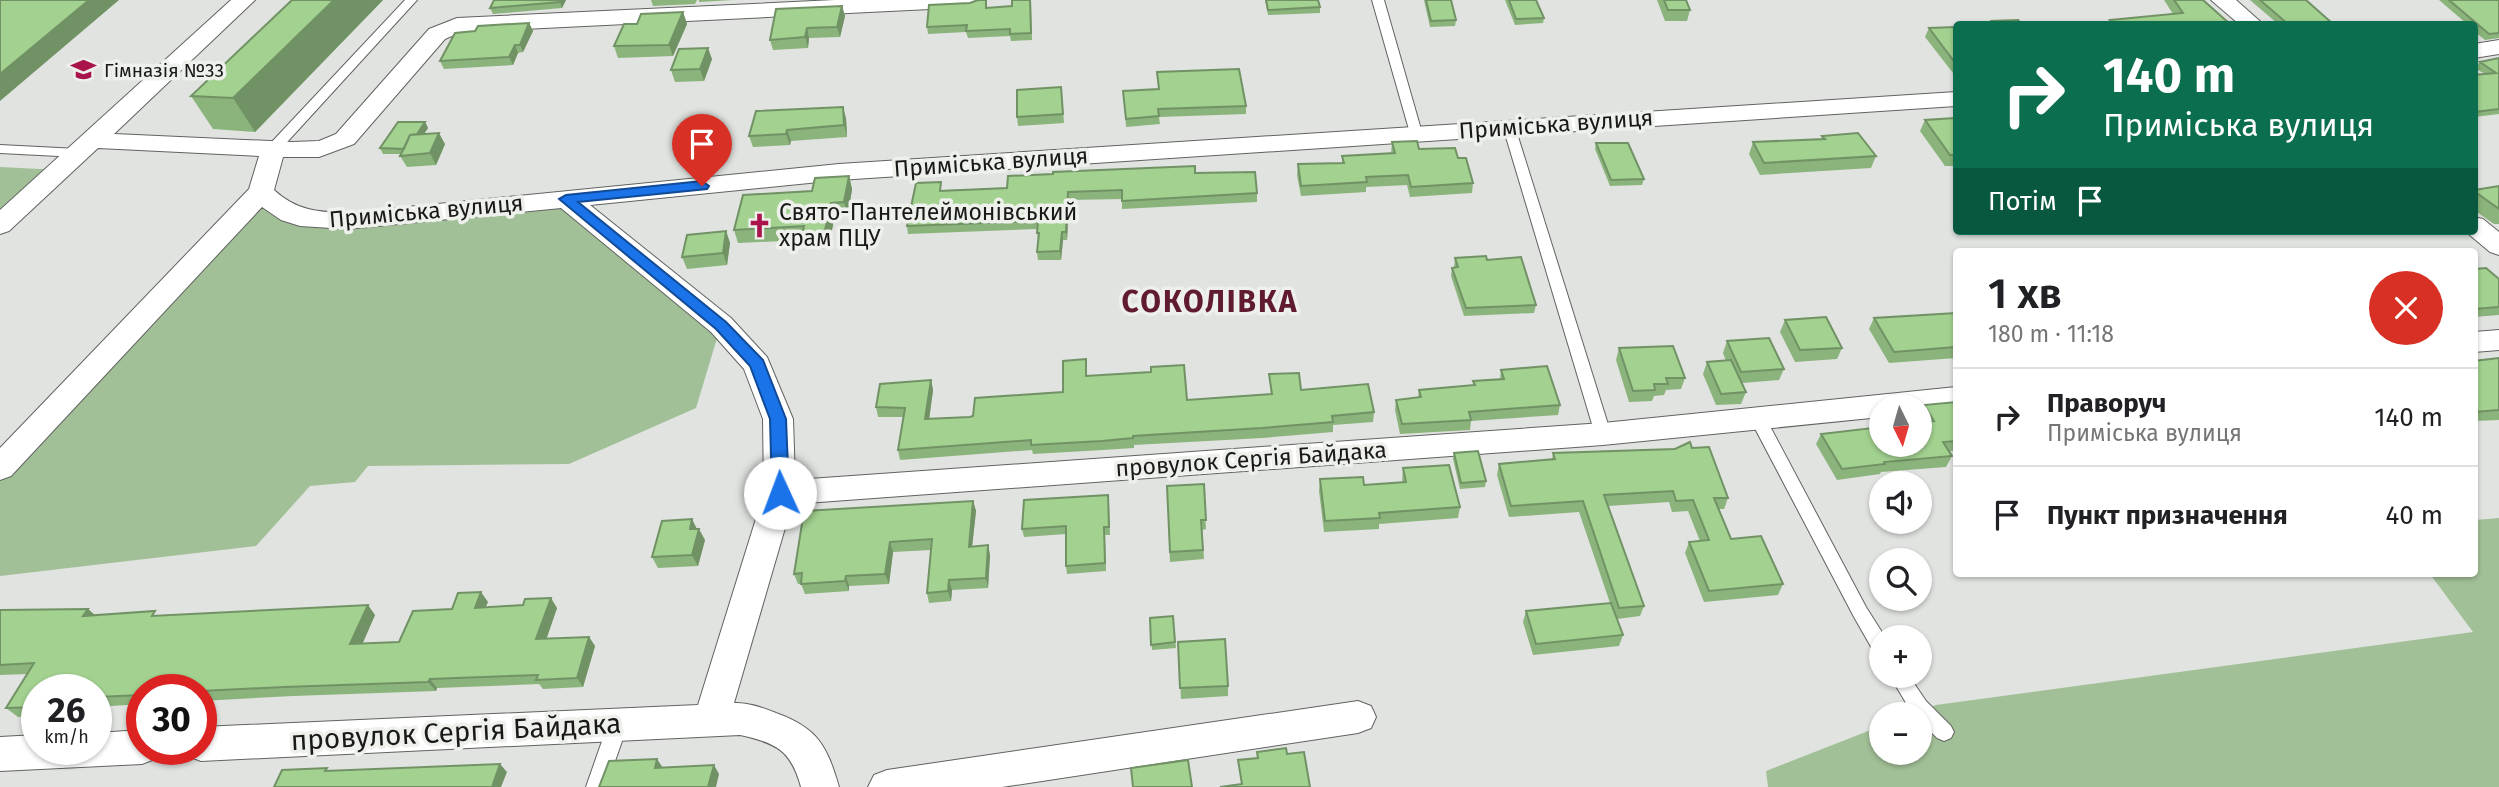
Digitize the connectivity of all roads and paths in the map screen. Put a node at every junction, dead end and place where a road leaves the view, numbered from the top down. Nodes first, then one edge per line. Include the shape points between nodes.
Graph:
1 (244, 0) edge
2 (411, 0) edge
3 (971, 0) edge
4 (1378, 0) edge
5 (2221, 0) edge
6 (2248, 21) edge
7 (2499, 47) edge
8 (2478, 50) edge
9 (1953, 99) edge
10 (1509, 127) junction
11 (1416, 133) junction
12 (85, 147) junction
13 (0, 149) edge
14 (273, 149) junction
15 (261, 192) junction
16 (566, 199) junction
17 (0, 225) edge
18 (2478, 228) edge
19 (2499, 246) edge
20 (2499, 340) edge
21 (2478, 342) edge
22 (1953, 398) edge
23 (1758, 419) junction
24 (1604, 434) junction
25 (0, 468) edge
26 (780, 493) junction
27 (1869, 627) edge
28 (1907, 688) edge
29 (1358, 717) dead end
30 (711, 720) junction
31 (618, 724) junction
32 (1944, 732) dead end
33 (217, 743) edge
34 (126, 748) edge
35 (0, 754) edge
36 (596, 787) edge
37 (820, 787) edge
38 (887, 787) edge

1 - 12 street
2 - 14 lane
3 - 14 street via 457,25 437,34 345,139 316,151
4 - 11 lane
5 - 6 street
7 - 8 street
9 - 10 street, Приміська вулиця
10 - 11 street, Приміська вулиця
10 - 24 lane
11 - 16 street, Приміська вулиця via 839,172
12 - 13 lane
12 - 14 street
12 - 17 street
14 - 15 street
15 - 16 street, Приміська вулиця via 286,214 322,220 389,218
15 - 25 street
16 - 26 street via 721,325 757,364 778,419
18 - 19 street
20 - 21 street
22 - 23 street, провулок Сергія Байдака
23 - 24 street, провулок Сергія Байдака
23 - 27 lane
24 - 26 street, провулок Сергія Байдака
26 - 30 street
28 - 32 lane
29 - 38 street
30 - 31 street, провулок Сергія Байдака
30 - 37 street, провулок Сергія Байдака via 770,725 792,737 808,753
31 - 33 street, провулок Сергія Байдака
31 - 36 lane
34 - 35 street

